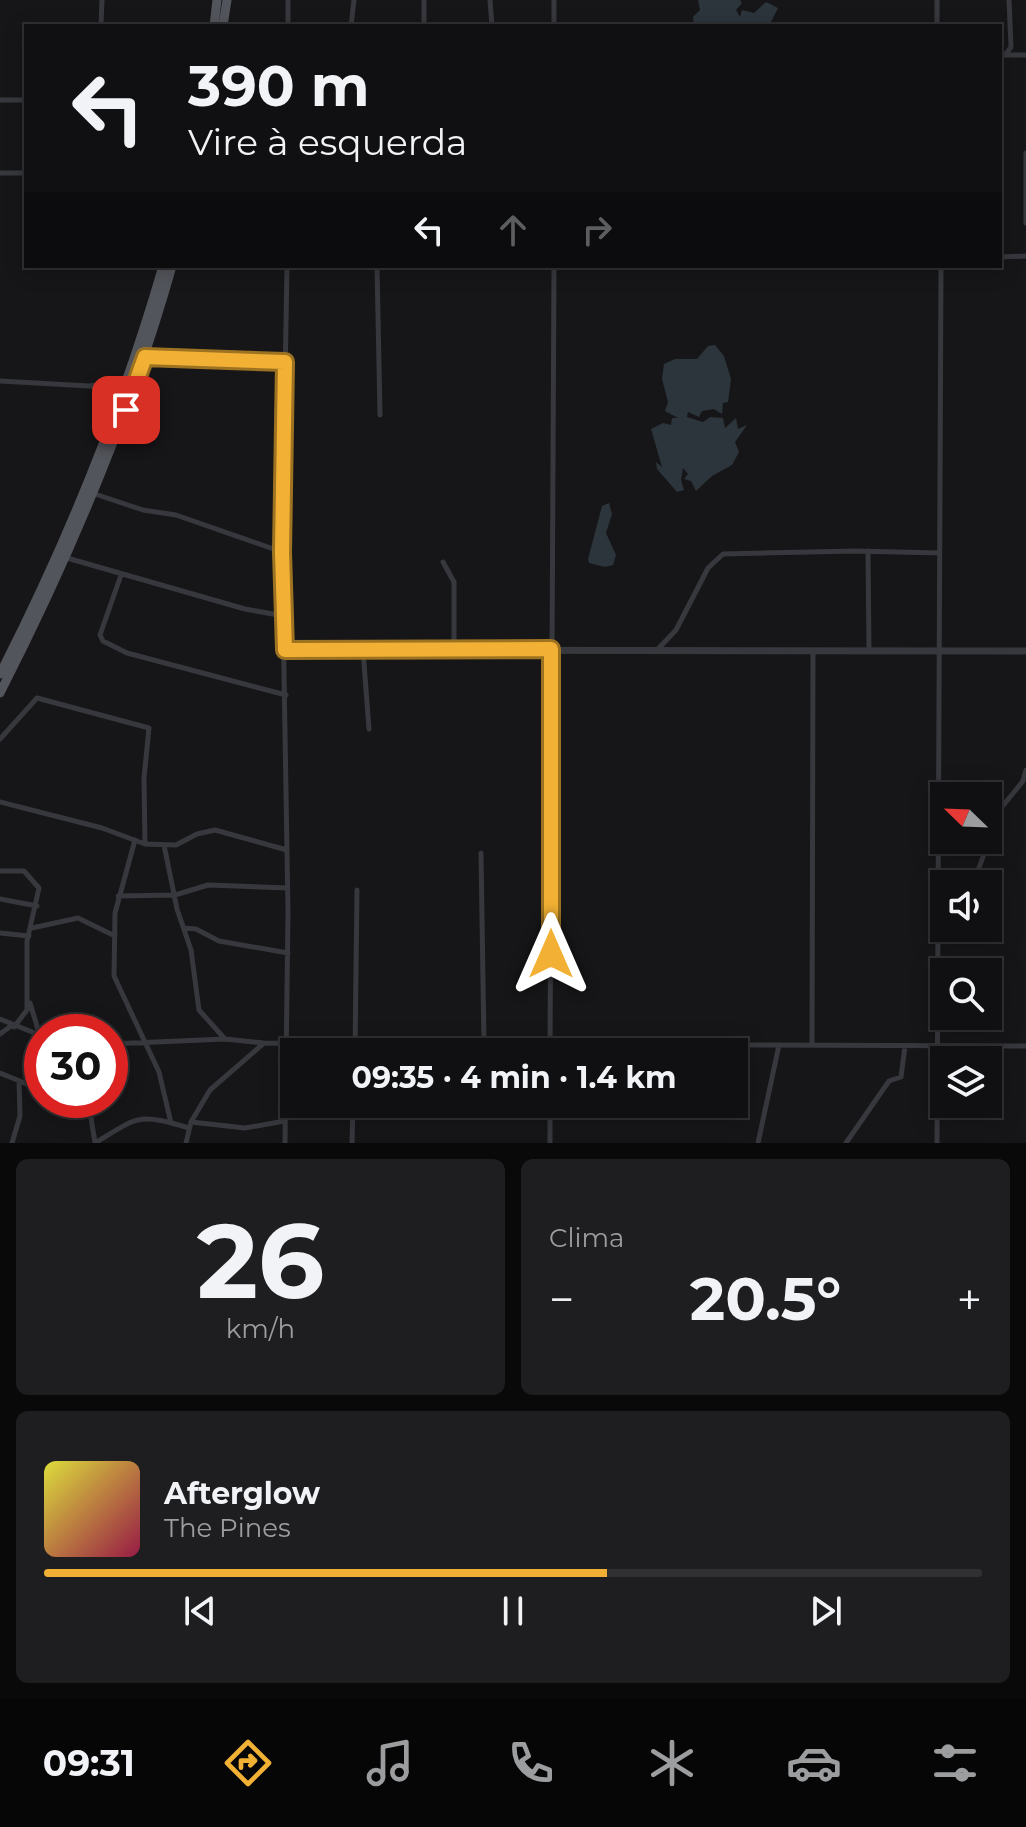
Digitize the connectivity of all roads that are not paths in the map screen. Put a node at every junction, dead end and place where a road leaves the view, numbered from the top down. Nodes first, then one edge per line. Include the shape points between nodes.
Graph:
1 (102, 0) edge
2 (217, 0) edge
3 (227, 0) edge
4 (288, 0) edge
5 (354, 0) edge
6 (424, 0) edge
7 (490, 0) edge
8 (554, 0) edge
9 (937, 0) edge
10 (1009, 0) edge
11 (101, 24) edge
12 (214, 24) edge
13 (223, 24) edge
14 (288, 24) edge
15 (351, 24) edge
16 (424, 24) edge
17 (492, 24) edge
18 (554, 24) edge
19 (937, 24) edge
20 (1011, 47) junction
21 (1003, 55) edge
22 (1023, 55) edge
23 (0, 100) edge
24 (24, 100) edge
25 (1026, 153) edge
26 (0, 173) edge
27 (24, 173) edge
28 (1026, 223) edge
29 (1026, 256) edge
30 (1002, 257) edge
31 (162, 268) edge
32 (171, 268) edge
33 (287, 268) edge
34 (377, 268) edge
35 (554, 268) edge
36 (941, 268) edge
37 (145, 357) junction
38 (285, 362) junction
39 (128, 380) junction
40 (0, 381) edge
41 (89, 386) junction
42 (380, 415) dead end
43 (113, 423) junction
44 (95, 494) junction
45 (868, 551) junction
46 (282, 552) junction
47 (940, 553) junction
48 (67, 558) junction
49 (443, 562) dead end
50 (121, 575) junction
51 (284, 616) junction
52 (454, 649) junction
53 (551, 649) junction
54 (285, 650) junction
55 (363, 650) junction
56 (657, 650) junction
57 (869, 651) junction
58 (1026, 651) edge
59 (813, 652) junction
60 (939, 652) junction
61 (0, 674) edge
62 (0, 693) edge
63 (286, 695) junction
64 (369, 729) dead end
65 (0, 739) edge
66 (1026, 770) edge
67 (0, 802) edge
68 (135, 840) junction
69 (145, 844) junction
70 (164, 845) junction
71 (287, 850) junction
72 (481, 853) dead end
73 (938, 870) edge
74 (978, 870) edge
75 (0, 871) edge
76 (288, 888) junction
77 (357, 890) dead end
78 (175, 895) junction
79 (118, 896) junction
80 (0, 899) edge
81 (37, 906) junction
82 (184, 928) junction
83 (31, 929) junction
84 (0, 933) edge
85 (29, 936) junction
86 (116, 936) junction
87 (938, 942) edge
88 (288, 953) junction
89 (29, 1001) junction
90 (33, 1014) edge
91 (0, 1019) edge
92 (12, 1026) junction
93 (24, 1030) edge
94 (0, 1034) edge
95 (285, 1038) edge
96 (355, 1038) edge
97 (484, 1038) edge
98 (550, 1038) edge
99 (225, 1039) junction
100 (144, 1041) junction
101 (128, 1042) edge
102 (264, 1043) junction
103 (280, 1044) edge
104 (779, 1045) junction
105 (812, 1045) junction
106 (937, 1045) junction
107 (748, 1046) edge
108 (905, 1046) junction
109 (1026, 1046) edge
110 (0, 1073) edge
111 (19, 1081) junction
112 (24, 1083) edge
113 (91, 1118) edge
114 (353, 1118) edge
115 (550, 1118) edge
116 (285, 1121) joint
117 (171, 1123) junction
118 (190, 1125) junction
119 (12, 1143) edge
120 (186, 1143) edge
121 (285, 1143) edge
122 (352, 1143) edge
123 (550, 1143) edge
124 (758, 1143) edge
125 (846, 1143) edge
126 (937, 1143) edge

1 - 11 street
2 - 12 main road
3 - 13 main road
4 - 14 street
5 - 15 street
6 - 16 street
7 - 17 street
8 - 18 street
9 - 19 street
10 - 20 street
20 - 21 street
20 - 22 street
21 - 22 street
23 - 24 street
25 - 28 street
26 - 27 street
29 - 30 street
31 - 39 main road
32 - 37 main road
33 - 38 street
34 - 42 street
35 - 53 street
36 - 47 street
37 - 38 street
37 - 44 main road
38 - 46 street
39 - 41 street
39 - 43 main road
40 - 41 street
41 - 43 street via 100,391
43 - 61 main road via 39,598
44 - 46 street
44 - 48 main road
45 - 47 street
45 - 56 street via 723,554 708,568 676,630
45 - 57 street
46 - 51 street
47 - 60 street
48 - 50 street
48 - 62 main road
49 - 52 street via 454,582
50 - 51 street
50 - 63 street via 100,635 103,641 127,653
51 - 54 street
52 - 53 street
52 - 55 street
53 - 56 street
53 - 98 street
54 - 55 street
54 - 63 street
55 - 64 street
56 - 59 street
57 - 59 street
57 - 60 street
58 - 60 street
59 - 105 street
60 - 73 street
63 - 71 street
65 - 69 street via 37,698 149,728
66 - 74 street via 1001,808
67 - 68 street
68 - 69 street
68 - 79 street
69 - 70 street
70 - 71 street via 215,830
70 - 78 street
71 - 76 street
72 - 97 street
75 - 81 street via 24,871 35,881
76 - 78 street via 208,885
76 - 88 street
77 - 96 street
78 - 79 street
78 - 82 street
79 - 86 street
80 - 81 street
81 - 83 street
82 - 88 street via 219,941
82 - 99 street via 199,1010
83 - 85 street
83 - 86 street via 78,918
84 - 85 street
85 - 89 street
86 - 100 street via 114,976
87 - 106 street
88 - 95 street
89 - 90 street
89 - 92 street via 25,1015
91 - 92 street
92 - 93 street
92 - 94 street
99 - 100 street
99 - 102 street
100 - 101 street
100 - 117 street via 166,1092
102 - 103 street
102 - 118 street via 210,1090
104 - 105 street
104 - 107 street
104 - 124 street
105 - 108 street
106 - 108 street
106 - 109 street
106 - 126 street
108 - 125 street via 901,1077 889,1081
110 - 111 street
111 - 112 street
111 - 119 street via 20,1116
113 - 117 street via 95,1143 136,1119
114 - 122 street
115 - 123 street
116 - 118 street via 245,1128
116 - 121 street
117 - 118 street
118 - 120 street

